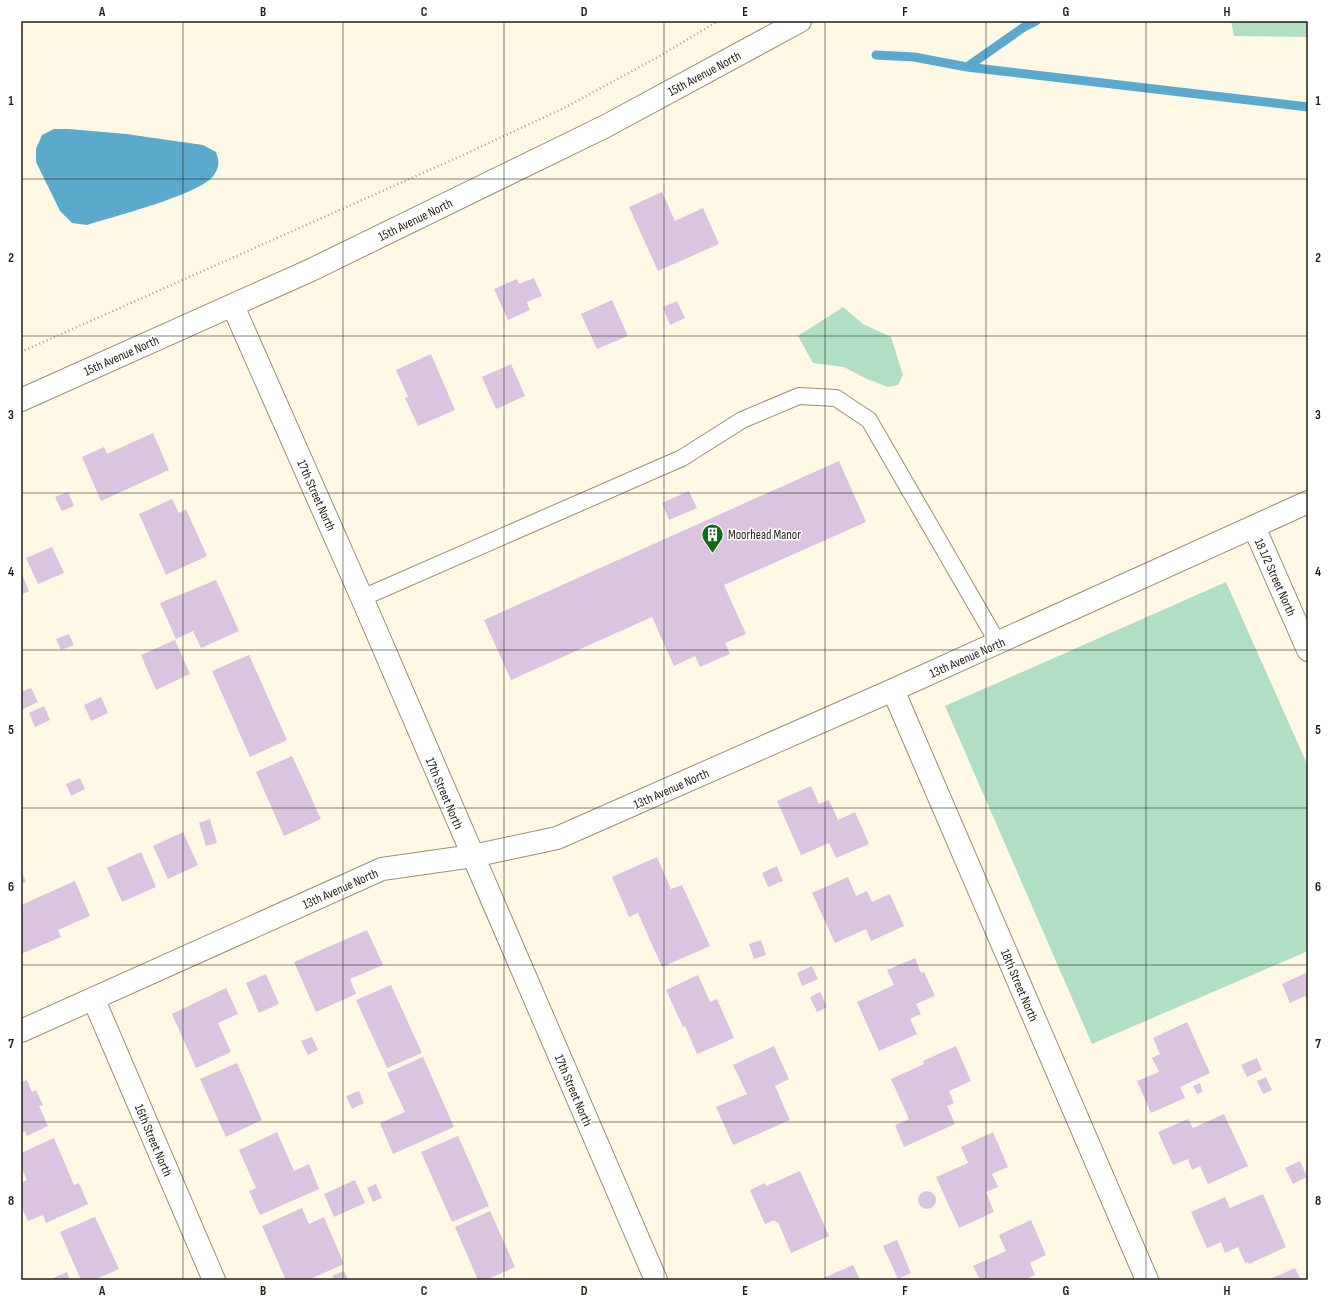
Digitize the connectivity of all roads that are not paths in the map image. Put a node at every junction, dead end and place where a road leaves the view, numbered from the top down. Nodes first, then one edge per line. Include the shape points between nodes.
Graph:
1 (800, 21) edge
2 (233, 306) junction
3 (21, 400) edge
4 (1308, 502) edge
5 (1254, 526) junction
6 (362, 598) junction
7 (998, 643) junction
8 (1308, 650) edge
9 (893, 690) junction
10 (473, 856) junction
11 (94, 1000) junction
12 (21, 1031) edge
13 (214, 1280) edge
14 (656, 1280) edge
15 (1147, 1280) edge

1 - 2 street, 15th Avenue North via 606,126
2 - 3 street, 15th Avenue North
2 - 6 street, 17th Street North
4 - 5 street, 13th Avenue North
5 - 7 street, 13th Avenue North
5 - 8 street, 18 1/2 Street North
6 - 7 lane via 682,458 742,420 799,396 836,398 870,420
6 - 10 street, 17th Street North
7 - 9 street, 13th Avenue North
9 - 10 street, 13th Avenue North via 557,838
9 - 15 street, 18th Street North
10 - 11 street, 13th Avenue North via 382,869
10 - 14 street, 17th Street North
11 - 12 street, 13th Avenue North
11 - 13 street, 16th Street North

